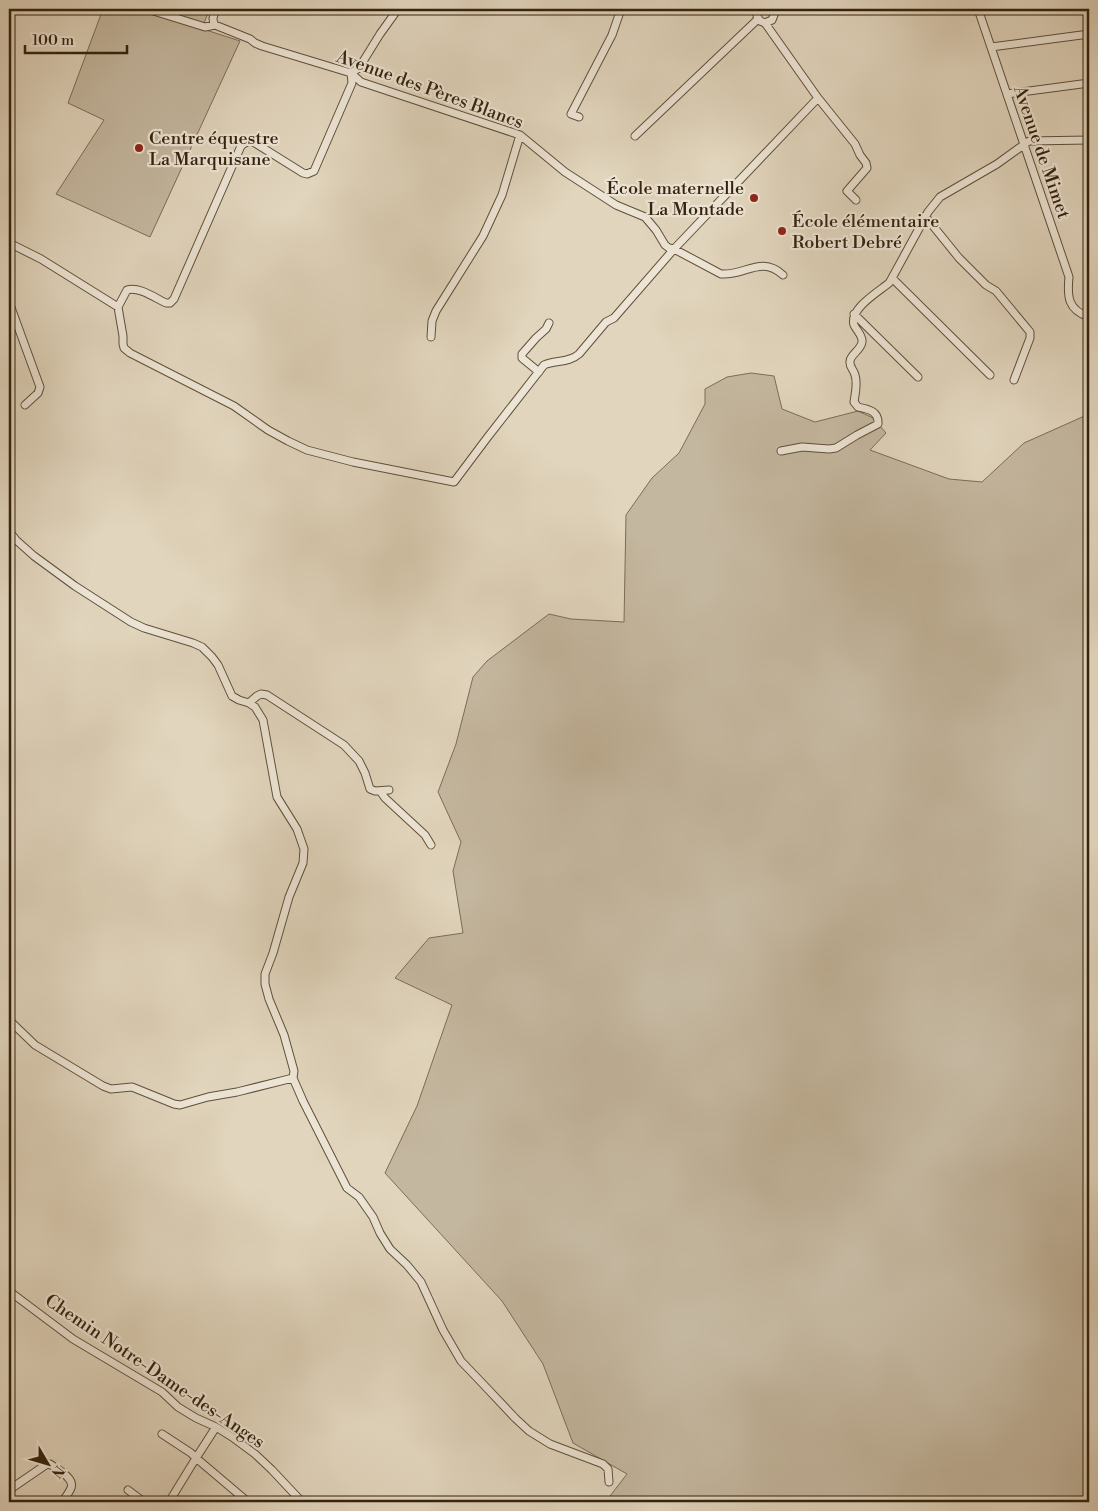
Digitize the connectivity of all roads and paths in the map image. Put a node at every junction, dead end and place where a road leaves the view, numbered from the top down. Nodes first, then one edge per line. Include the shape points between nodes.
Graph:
1 (147, 9) edge
2 (216, 9) edge
3 (398, 9) edge
4 (621, 9) edge
5 (751, 9) edge
6 (774, 9) edge
7 (978, 9) edge
8 (759, 17) edge
9 (772, 20) junction
10 (214, 26) junction
11 (771, 32) junction
12 (1089, 34) edge
13 (991, 47) junction
14 (351, 73) junction
15 (1089, 83) edge
16 (1007, 94) junction
17 (818, 98) junction
18 (578, 117) dead end
19 (520, 135) junction
20 (635, 136) dead end
21 (1089, 140) edge
22 (1024, 145) junction
23 (856, 200) dead end
24 (925, 216) junction
25 (9, 243) edge
26 (674, 249) junction
27 (783, 275) dead end
28 (892, 278) junction
29 (9, 302) edge
30 (118, 307) junction
31 (854, 314) junction
32 (1089, 317) edge
33 (549, 323) dead end
34 (431, 337) dead end
35 (539, 372) junction
36 (990, 375) dead end
37 (918, 377) dead end
38 (1014, 380) dead end
39 (25, 405) dead end
40 (780, 450) dead end
41 (9, 530) edge
42 (249, 703) junction
43 (389, 790) dead end
44 (380, 791) junction
45 (431, 845) dead end
46 (9, 1020) edge
47 (293, 1078) junction
48 (9, 1291) edge
49 (216, 1427) junction
50 (162, 1434) dead end
51 (196, 1458) junction
52 (610, 1482) dead end
53 (9, 1490) edge
54 (128, 1490) dead end
55 (136, 1500) edge
56 (62, 1502) edge
57 (144, 1502) edge
58 (169, 1502) edge
59 (248, 1502) edge
60 (302, 1502) edge

1 - 10 street, Avenue des Pères Blancs via 205,27
2 - 10 street via 212,21
3 - 14 street via 359,68
4 - 18 street via 612,35 571,114
5 - 8 street
6 - 9 street
7 - 13 street, Avenue de Mimet
8 - 9 street
8 - 11 street
8 - 20 street
9 - 11 street
10 - 14 street, Avenue des Pères Blancs via 262,46
11 - 17 street
12 - 13 street
13 - 16 street, Avenue de Mimet
14 - 19 street, Avenue des Pères Blancs via 361,82
14 - 30 street via 352,83 314,171 307,174 255,143 245,143 174,299 166,303 132,289 127,290
15 - 16 street
16 - 22 street, Avenue de Mimet
17 - 23 street via 856,144 867,166 847,192
17 - 26 street
19 - 26 street, Avenue des Pères Blancs via 565,172 616,205 645,218 665,246
19 - 34 street via 502,195 483,236 436,311
21 - 22 street via 1029,141
22 - 24 street via 940,196
22 - 32 street, Avenue de Mimet via 1069,277 1071,306
24 - 28 street
24 - 38 street via 959,258 996,291 1030,332
25 - 30 street
26 - 27 street, Avenue des Pères Blancs via 721,274 768,266
26 - 35 street via 579,354 544,365
28 - 31 street
28 - 36 street
29 - 39 street via 40,387
30 - 35 street via 124,348 130,353 234,406 288,441 307,450 353,462 454,482
31 - 37 street
31 - 40 street via 853,322 862,337 859,350 850,359 856,377 854,402 875,414 878,424 836,448
33 - 35 street via 522,354 522,358
41 - 42 street via 34,556 131,622 202,647 218,665 232,696
42 - 44 street via 261,694 267,695 334,738 359,761 370,789
42 - 47 street via 263,720 277,796 297,829 304,849 303,862 265,974 267,992 294,1071
43 - 44 street
44 - 45 street via 425,835
46 - 47 street via 35,1045 103,1086 111,1089 132,1086 174,1104
47 - 52 street via 347,1188 373,1217 390,1249 421,1282 461,1361 529,1431 550,1444 603,1464 608,1469
48 - 49 street, Chemin Notre-Dame-des-Anges via 73,1339 162,1392 178,1407
49 - 51 street
49 - 60 street, Chemin Notre-Dame-des-Anges via 255,1454
50 - 51 street
51 - 58 street
51 - 59 street
53 - 56 street via 50,1464 72,1484
54 - 55 street
55 - 57 street

